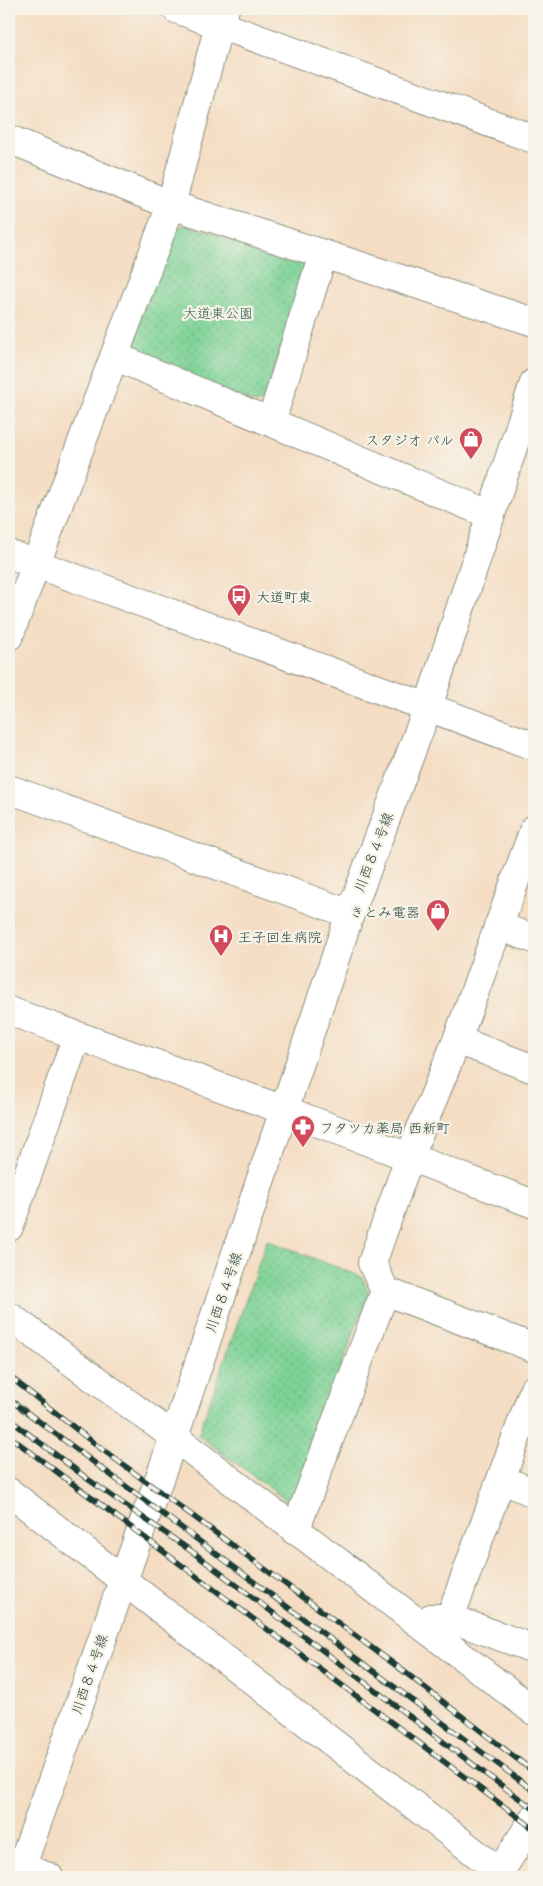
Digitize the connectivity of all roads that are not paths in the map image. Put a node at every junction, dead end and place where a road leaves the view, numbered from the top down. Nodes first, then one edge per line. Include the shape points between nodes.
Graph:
1 (176, 9) edge
2 (222, 17) edge
3 (9, 139) edge
4 (534, 139) edge
5 (171, 205) junction
6 (323, 254) junction
7 (534, 322) edge
8 (114, 356) junction
9 (534, 382) edge
10 (271, 422) junction
11 (491, 515) junction
12 (9, 554) edge
13 (36, 564) junction
14 (9, 636) edge
15 (428, 707) junction
16 (534, 746) edge
17 (9, 789) edge
18 (534, 829) edge
19 (350, 914) junction
20 (498, 926) junction
21 (534, 939) edge
22 (9, 1011) edge
23 (77, 1036) junction
24 (457, 1040) junction
25 (534, 1069) edge
26 (284, 1110) junction
27 (408, 1158) junction
28 (534, 1204) edge
29 (9, 1226) edge
30 (385, 1291) junction
31 (9, 1316) edge
32 (534, 1348) edge
33 (534, 1389) edge
34 (174, 1437) junction
35 (501, 1480) junction
36 (9, 1492) edge
37 (534, 1493) edge
38 (295, 1531) junction
39 (123, 1579) junction
40 (410, 1617) junction
41 (450, 1618) junction
42 (534, 1649) edge
43 (534, 1711) edge
44 (534, 1818) edge
45 (16, 1869) edge
46 (499, 1874) edge
47 (49, 1877) edge

1 - 2 street
2 - 4 street
2 - 5 street
3 - 5 street
5 - 6 street
5 - 8 street
6 - 7 street
6 - 10 street
8 - 10 street
8 - 13 street
9 - 11 street, 川西８４号線
10 - 11 street
11 - 15 street, 川西８４号線
12 - 13 street
13 - 14 street
13 - 15 street
15 - 16 street
15 - 19 street, 川西８４号線
17 - 19 street
18 - 20 street
19 - 26 street, 川西８４号線
20 - 21 street
20 - 24 street
22 - 23 street
23 - 26 street
23 - 29 street
24 - 25 street
24 - 27 street
26 - 27 street
26 - 34 street, 川西８４号線
27 - 28 street
27 - 30 street via 372,1263
30 - 32 street
30 - 38 street
31 - 34 street
33 - 35 street
34 - 38 street
34 - 39 street, 川西８４号線
35 - 37 street
35 - 41 street
36 - 39 street
38 - 40 street
39 - 45 street, 川西８４号線
39 - 46 street
40 - 41 street
40 - 43 street
41 - 42 street
44 - 46 street
45 - 47 street

